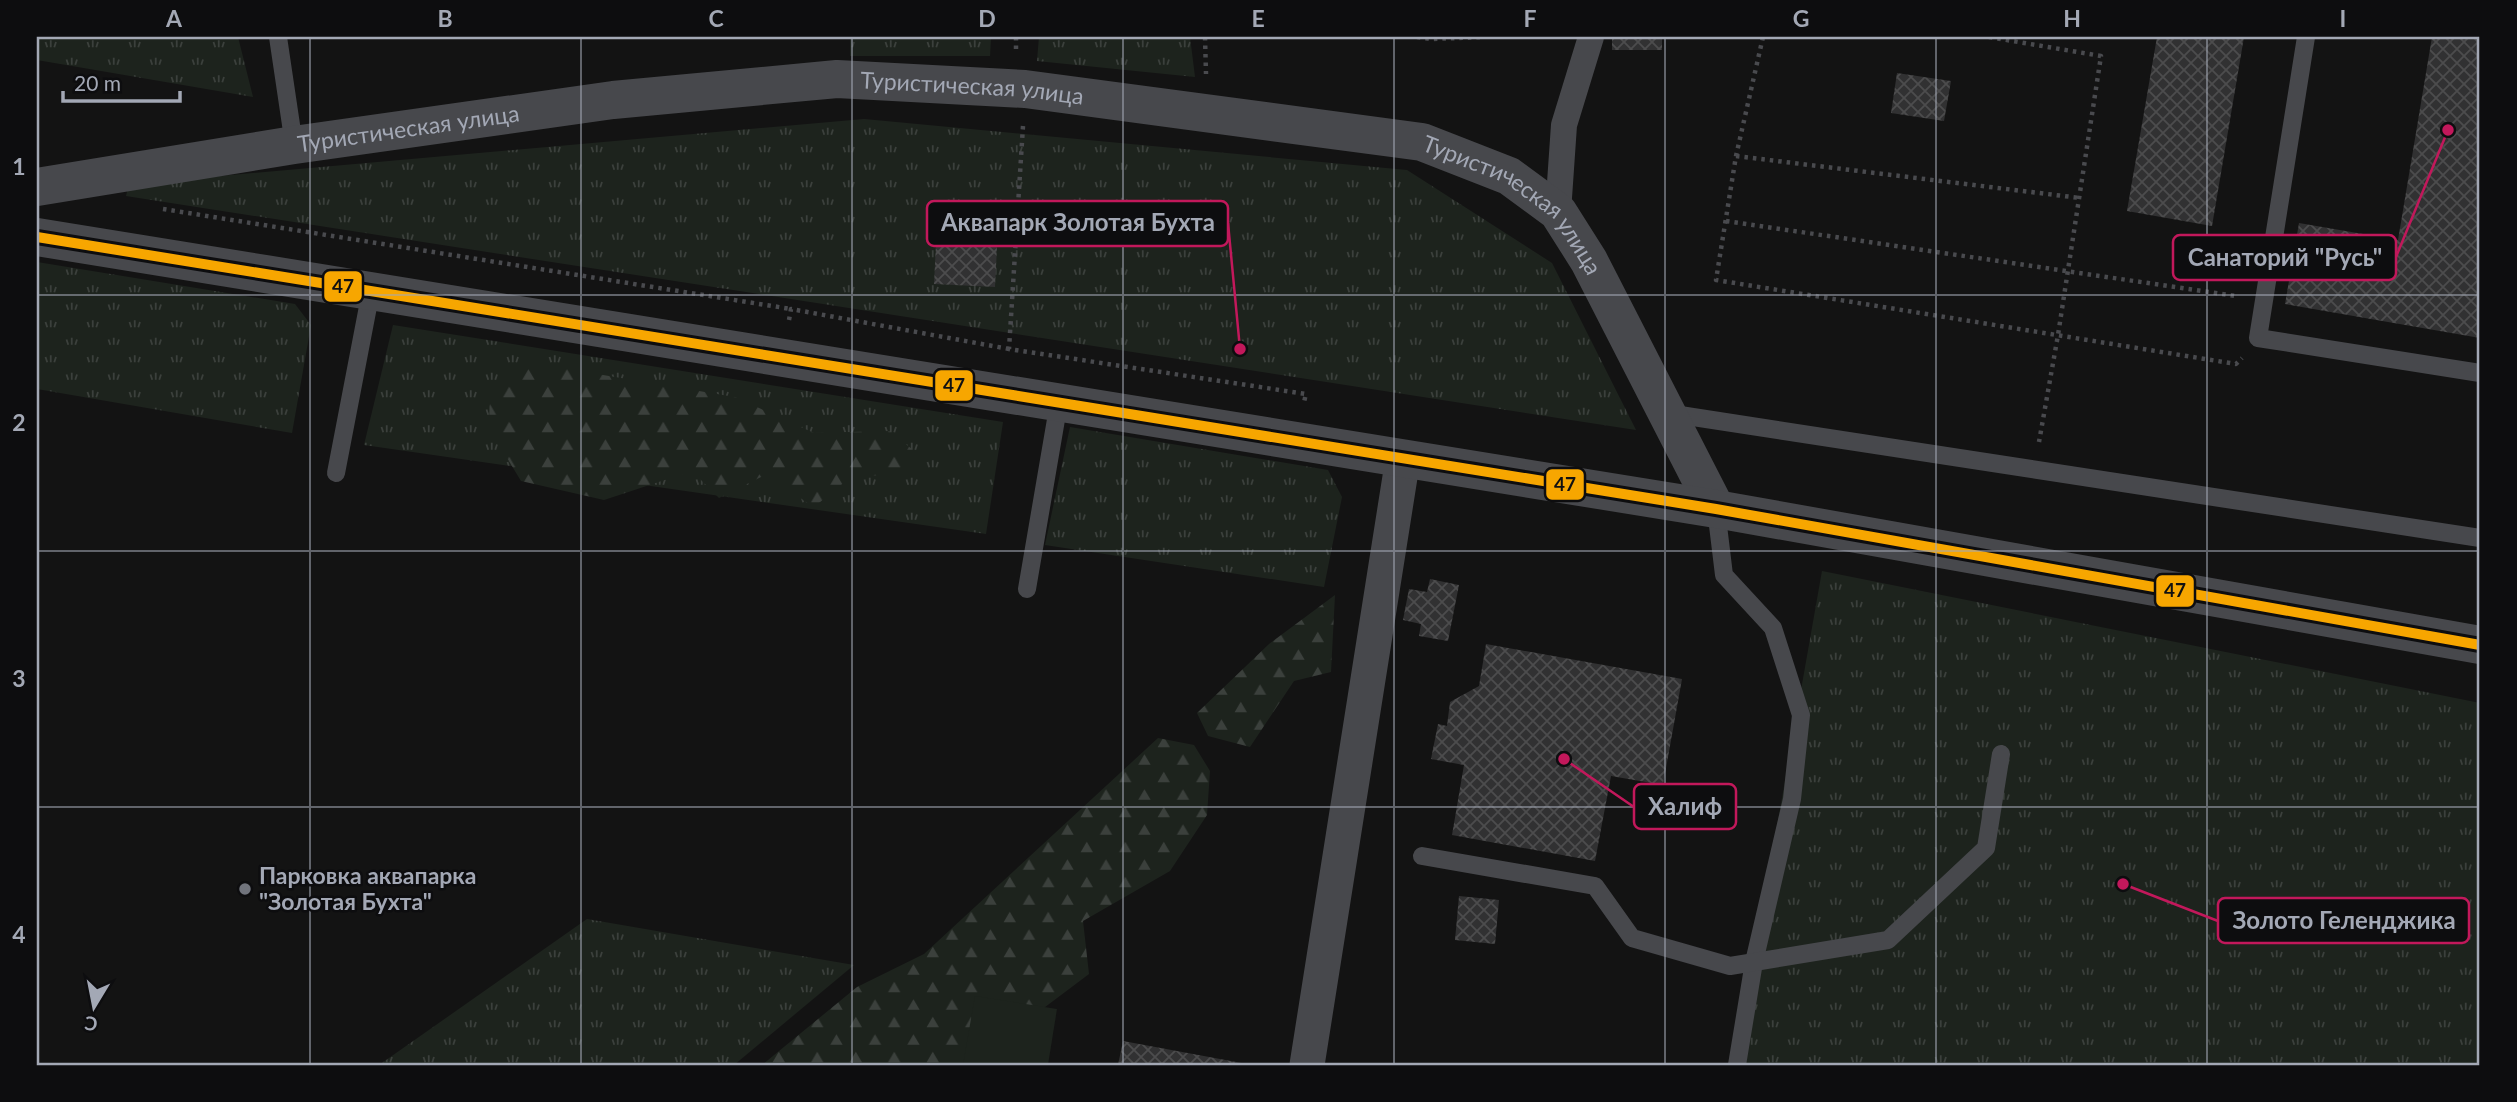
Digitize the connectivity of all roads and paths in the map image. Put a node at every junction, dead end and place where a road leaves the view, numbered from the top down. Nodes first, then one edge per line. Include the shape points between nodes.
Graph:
1 (278, 37) edge
2 (1417, 37) edge
3 (1485, 37) edge
4 (1591, 37) edge
5 (1763, 37) edge
6 (1989, 37) edge
7 (2305, 37) edge
8 (1026, 89) junction
9 (293, 145) junction
10 (1736, 156) junction
11 (37, 187) edge
12 (2080, 198) junction
13 (160, 208) dead end
14 (1558, 212) junction
15 (1726, 221) junction
16 (37, 237) edge
17 (2068, 272) junction
18 (371, 291) junction
19 (2265, 300) junction
20 (791, 309) dead end
21 (2058, 335) junction
22 (2259, 338) junction
23 (2480, 373) edge
24 (1059, 402) junction
25 (1665, 412) junction
26 (1297, 441) junction
27 (2038, 453) dead end
28 (1403, 458) junction
29 (336, 473) dead end
30 (1716, 509) junction
31 (2480, 538) edge
32 (1027, 589) dead end
33 (2480, 645) edge
34 (2001, 754) dead end
35 (1422, 856) dead end
36 (1754, 962) junction
37 (1307, 1065) edge
38 (1737, 1065) edge

1 - 9 lane
2 - 3 path
4 - 14 street via 1564,125
5 - 10 path
6 - 12 path via 2102,56
7 - 19 lane
8 - 9 street, Туристическая улица via 837,79 613,100
8 - 14 street, Туристическая улица via 1422,142 1509,176
8 - 26 path via 1009,349 1306,394
9 - 11 street, Туристическая улица
10 - 12 path
10 - 15 path
12 - 17 path
13 - 20 path
14 - 25 street, Туристическая улица via 1589,261
15 - 17 path
15 - 21 path via 1716,280
16 - 18 street
17 - 19 path
17 - 21 path
18 - 24 street
18 - 29 lane
19 - 22 lane
21 - 22 path via 2236,364
21 - 27 path
22 - 23 lane
24 - 26 street
24 - 32 lane
25 - 30 street, Туристическая улица
25 - 31 lane
26 - 28 street
28 - 30 street
28 - 37 street
30 - 33 street
30 - 36 lane via 1724,575 1773,628 1801,715 1791,799
34 - 36 lane via 1986,848 1888,940
35 - 36 lane via 1595,886 1632,938 1730,966
36 - 38 lane

